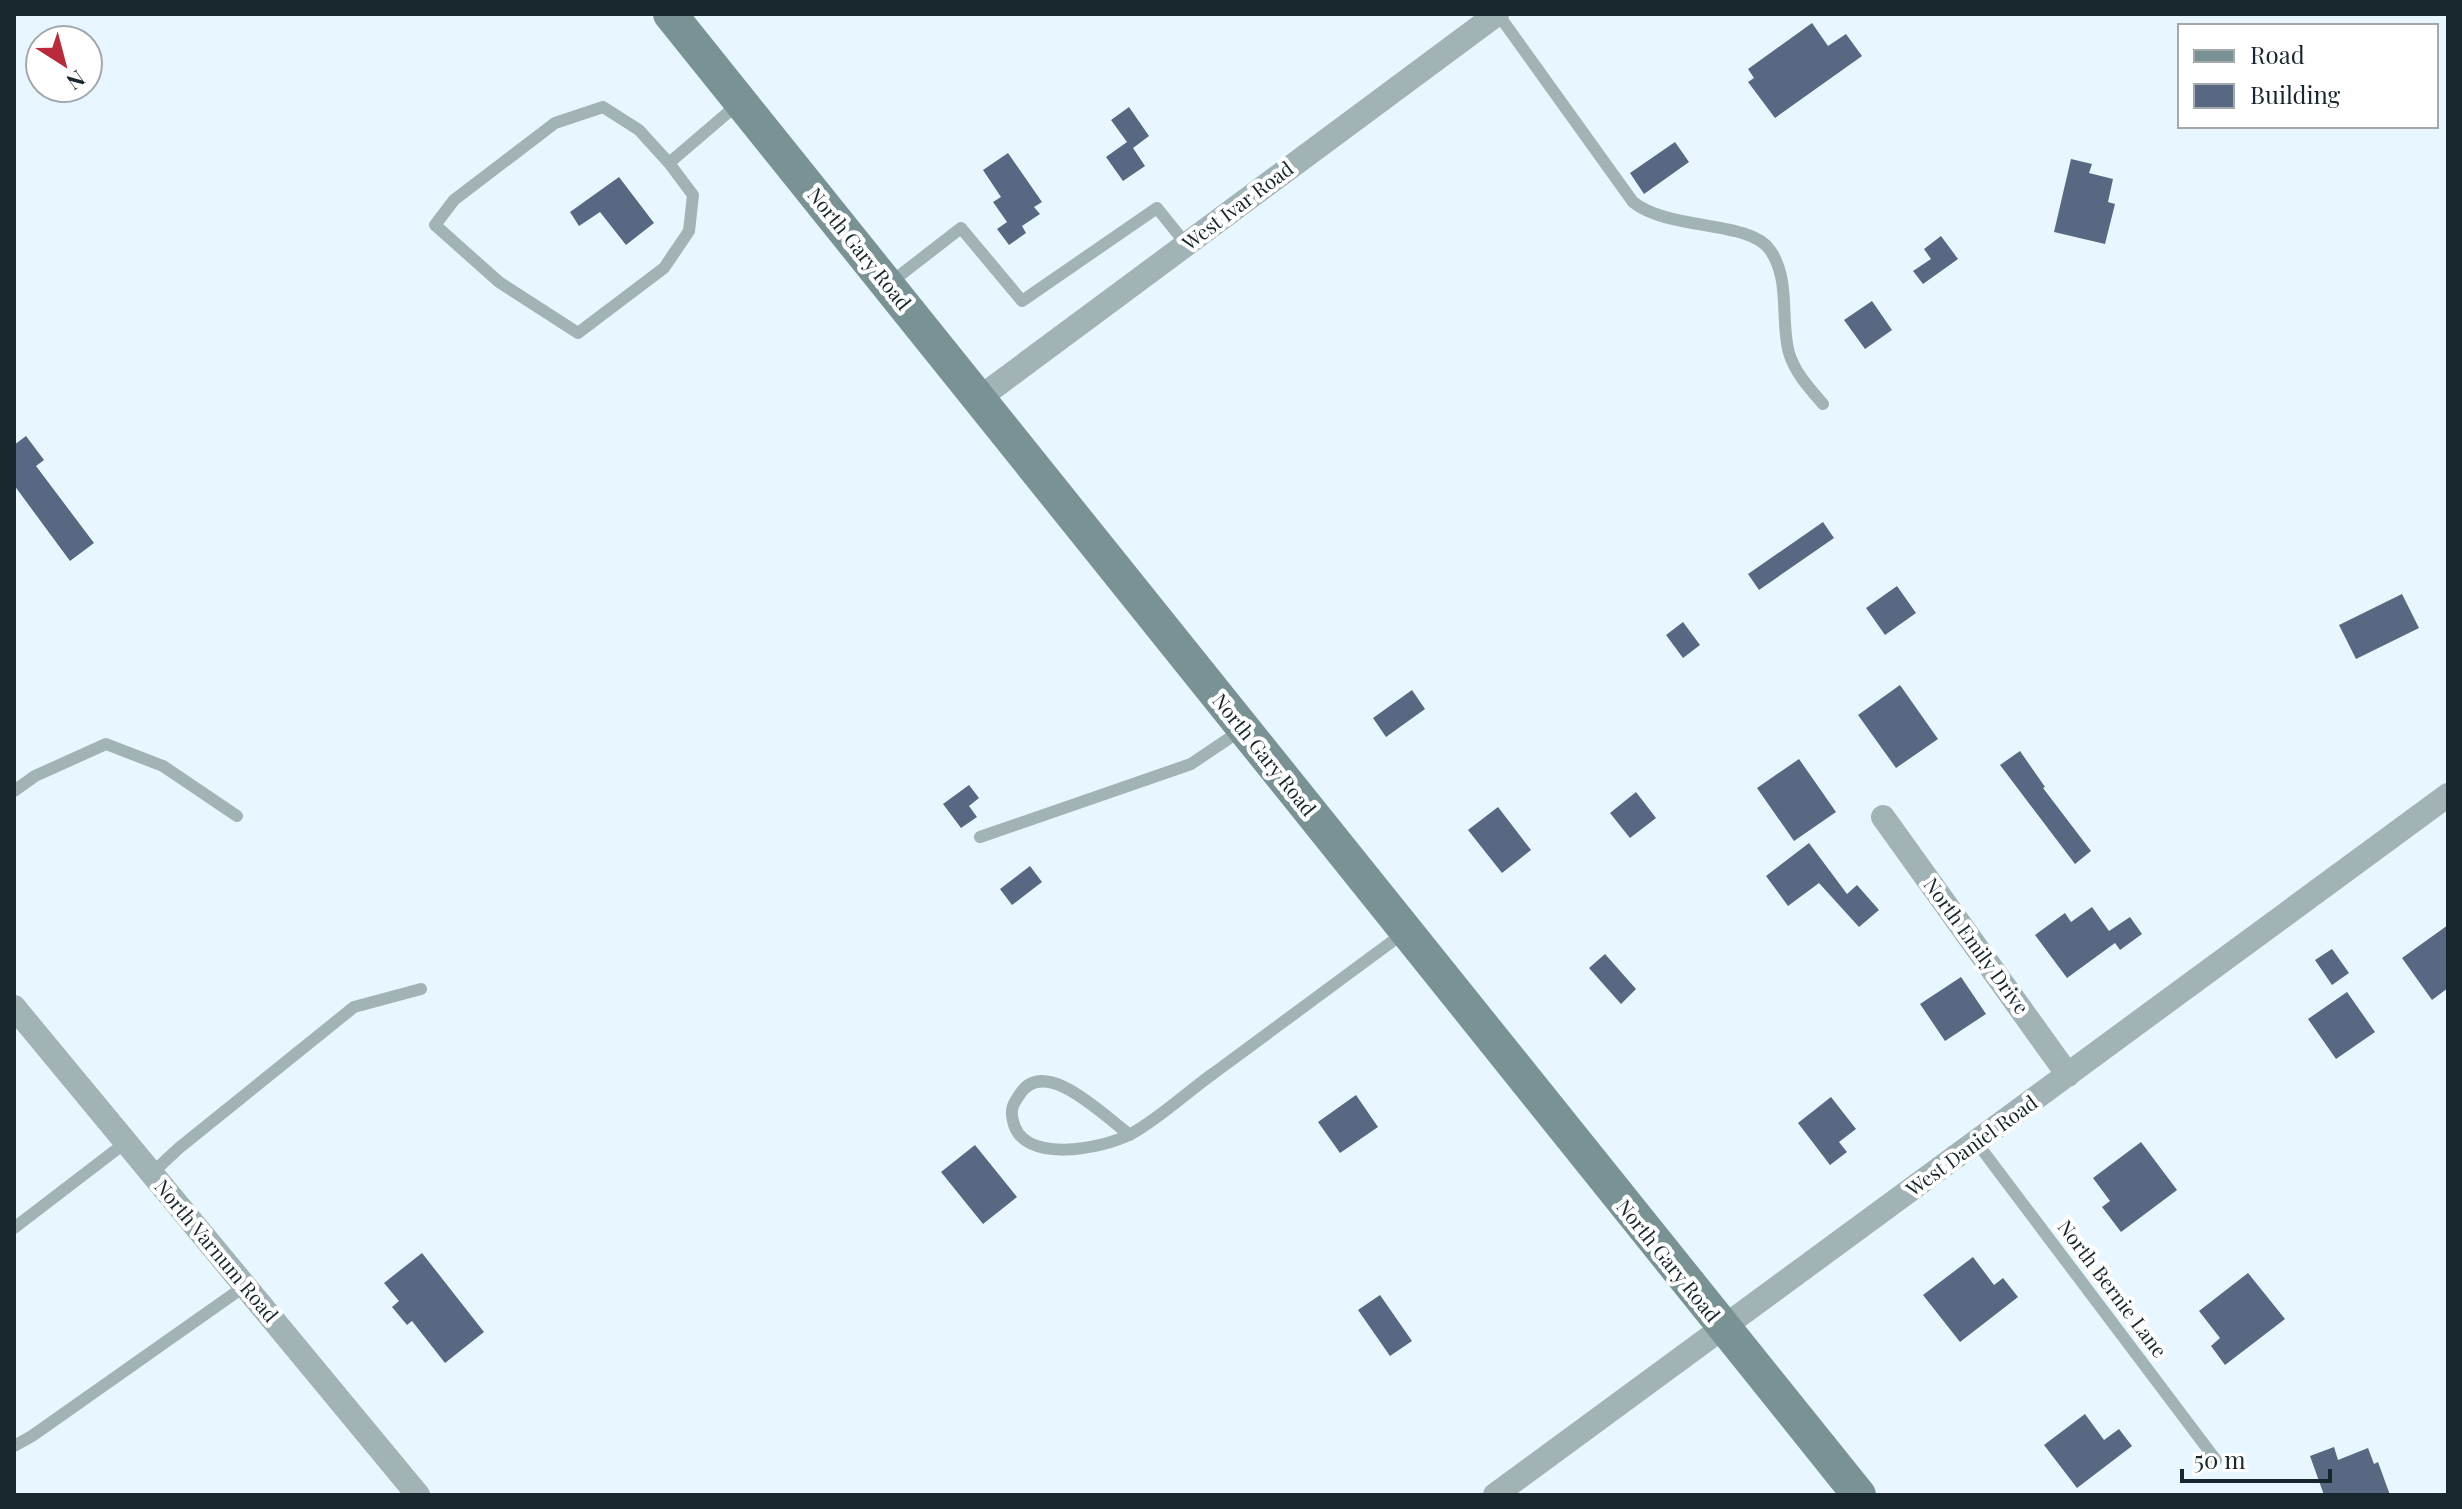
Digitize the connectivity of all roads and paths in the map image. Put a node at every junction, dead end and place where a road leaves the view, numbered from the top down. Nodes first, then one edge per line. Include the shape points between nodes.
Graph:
1 (670, 14) edge
2 (1498, 14) edge
3 (740, 102) junction
4 (669, 163) junction
5 (1186, 244) junction
6 (887, 285) junction
7 (978, 399) junction
8 (1823, 404) dead end
9 (1243, 729) junction
10 (14, 791) edge
11 (2448, 795) edge
12 (237, 816) dead end
13 (1883, 817) dead end
14 (980, 837) dead end
15 (1405, 932) junction
16 (421, 989) dead end
17 (14, 1007) edge
18 (2068, 1075) junction
19 (1130, 1135) junction
20 (125, 1143) junction
21 (1977, 1143) junction
22 (151, 1174) junction
23 (14, 1228) edge
24 (245, 1286) junction
25 (1723, 1330) junction
26 (14, 1446) edge
27 (2216, 1460) dead end
28 (418, 1495) edge
29 (1495, 1495) edge
30 (1859, 1495) edge

1 - 3 street, North Gary Road
2 - 5 street, West Ivar Road
2 - 8 lane via 1633,202 1673,222 1751,234 1770,250 1786,307 1788,352
3 - 4 lane
3 - 6 street, North Gary Road
4 - 4 lane via 639,130 603,107 555,123 454,200 435,225 499,282 578,333 664,268 689,231 693,195
5 - 6 lane via 1157,208 1022,301 961,228
5 - 7 street, West Ivar Road
6 - 7 street, North Gary Road
7 - 9 street, North Gary Road
9 - 14 lane via 1191,764
9 - 15 street, North Gary Road
10 - 12 lane via 106,744 163,766
11 - 18 street, West Daniel Road
13 - 18 street, North Emily Drive
15 - 19 lane
15 - 25 street, North Gary Road
16 - 22 lane via 354,1007
17 - 20 street, North Varnum Road
18 - 21 street, West Daniel Road
19 - 19 lane via 1068,1151 1042,1148 1021,1139 1011,1106 1026,1084 1057,1081
20 - 22 street, North Varnum Road
20 - 23 lane
21 - 25 street, West Daniel Road
21 - 27 lane, North Bernie Lane
22 - 24 street, North Varnum Road
24 - 26 lane
24 - 28 street, North Varnum Road
25 - 29 street, West Daniel Road
25 - 30 street, North Gary Road

